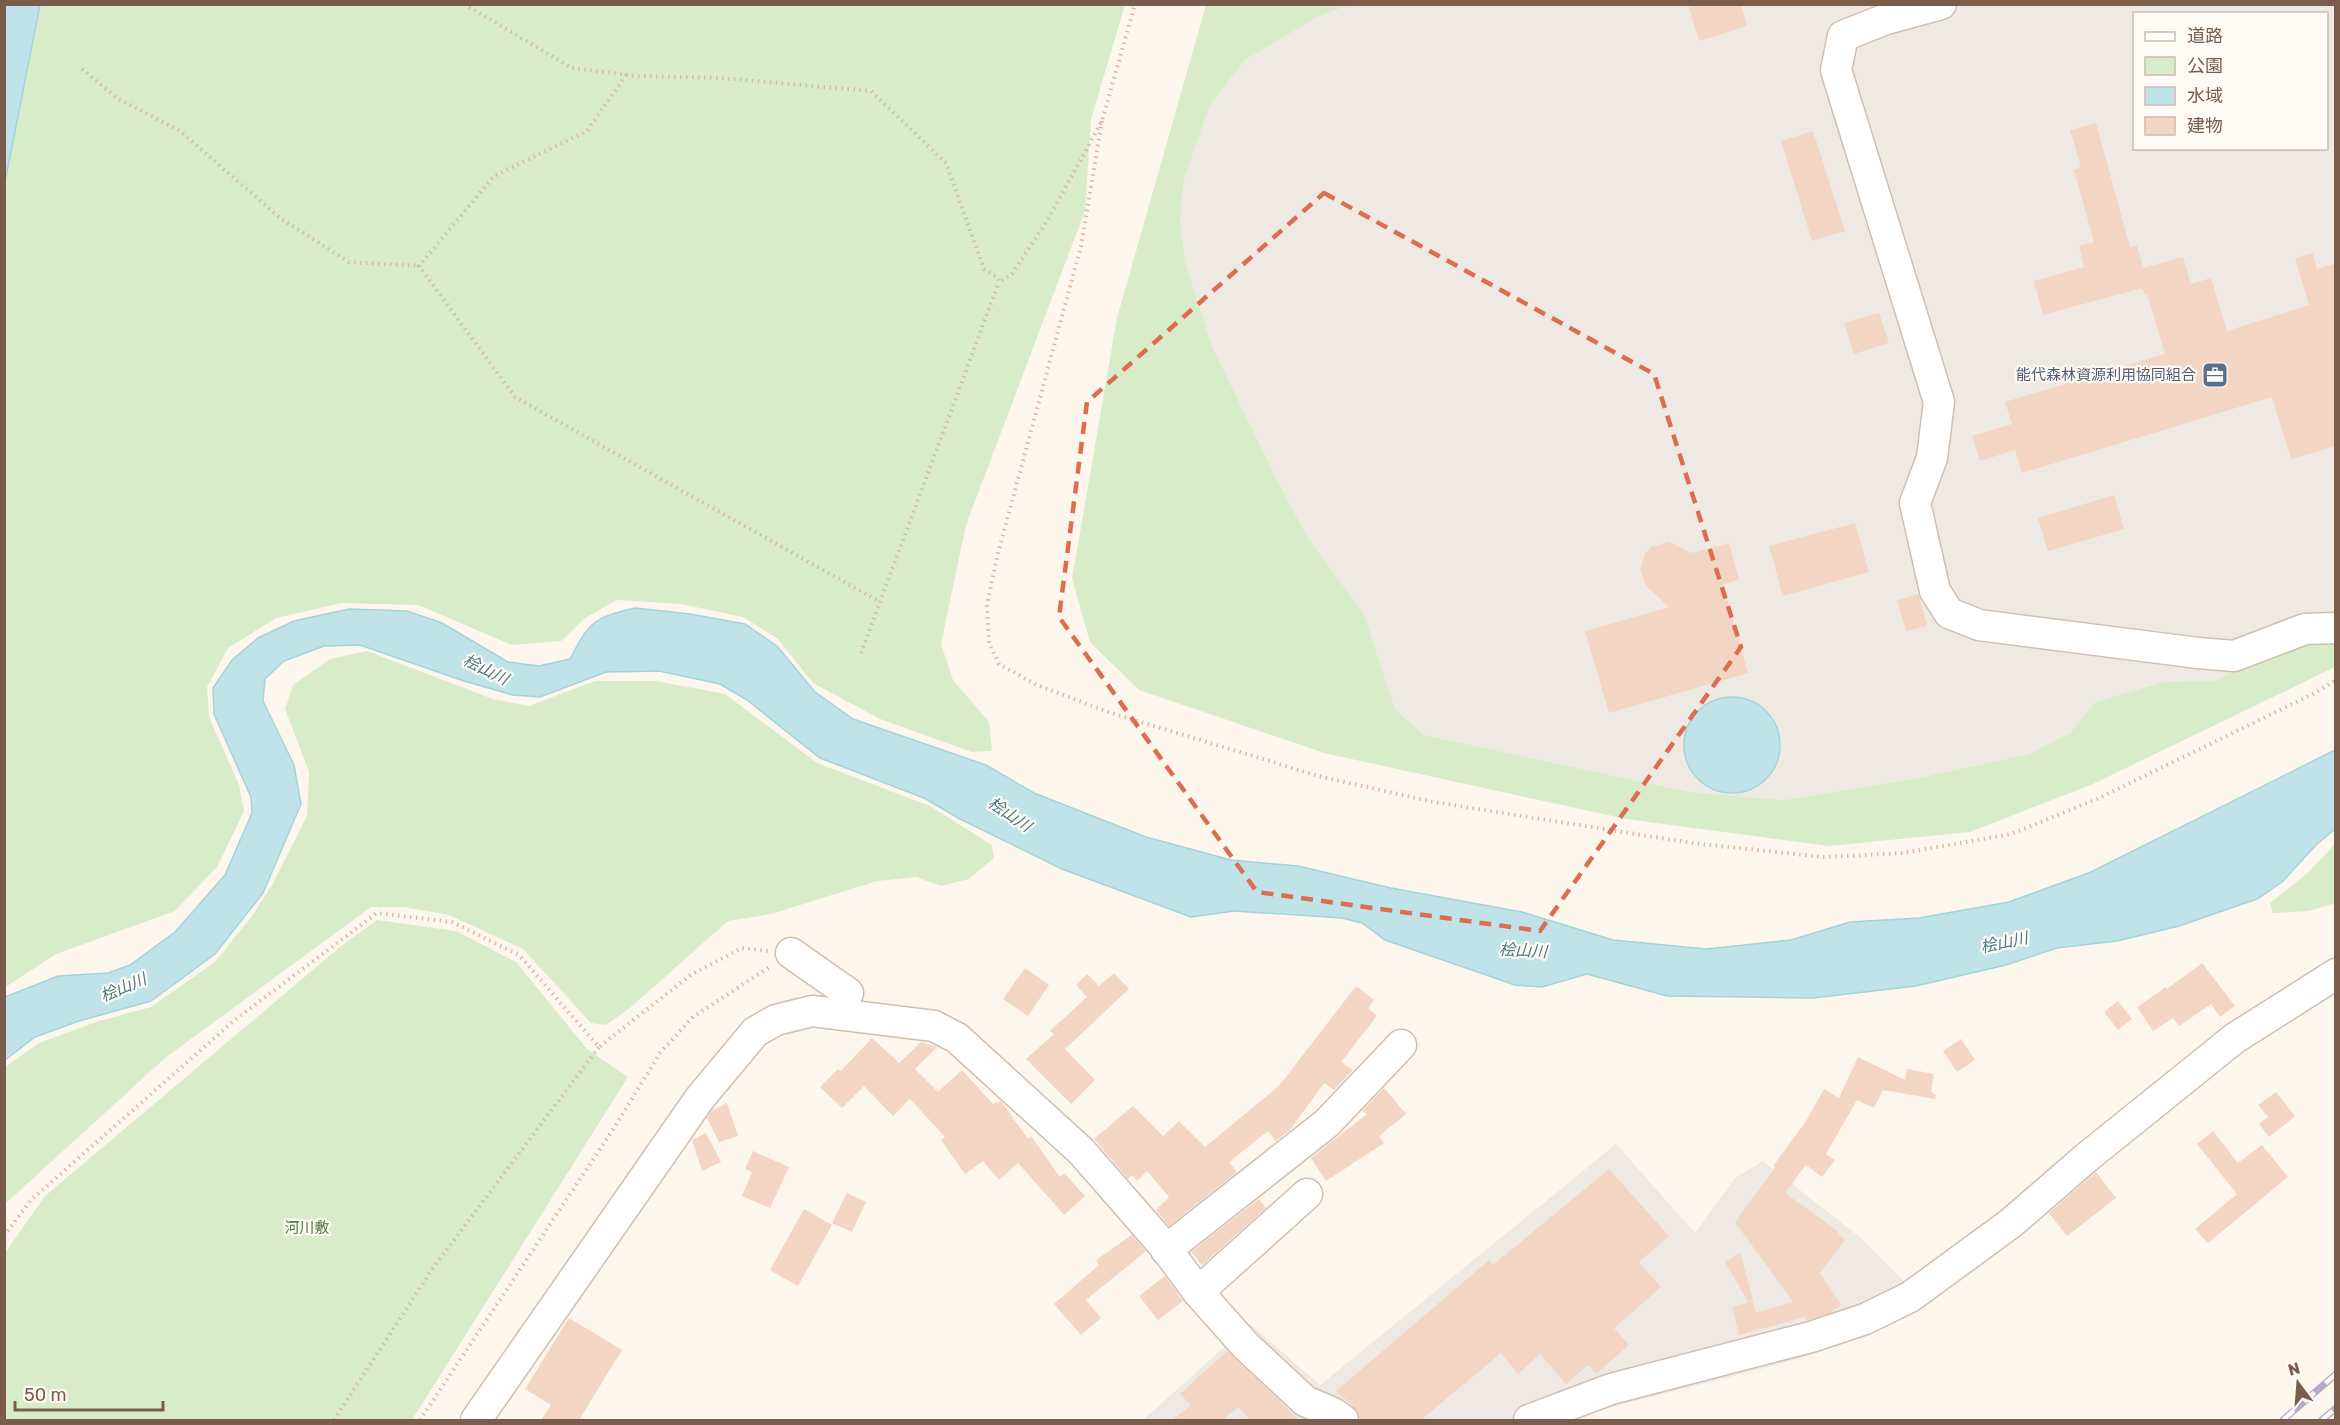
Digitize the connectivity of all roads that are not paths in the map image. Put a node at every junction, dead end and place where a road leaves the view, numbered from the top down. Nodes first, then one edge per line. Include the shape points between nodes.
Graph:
1 (1941, 4) edge
2 (2336, 628) edge
3 (791, 953) road end
4 (2336, 974) edge
5 (839, 1012) junction
6 (1401, 1045) dead end
7 (1307, 1194) dead end
8 (1166, 1250) junction
9 (1198, 1292) junction
10 (476, 1420) edge
11 (1343, 1420) edge
12 (1528, 1420) edge

1 - 2 street via 1843,36 1836,70 1939,402 1932,458 1915,503 1935,591 1949,613 1979,625 2198,653 2234,656 2305,629
3 - 5 street via 848,993
4 - 12 street via 2235,1038 2011,1224 1910,1297 1865,1320 1822,1334 1611,1389
5 - 8 street via 934,1026 957,1038 1081,1151
5 - 10 street via 812,1011 776,1020 755,1032 700,1098
6 - 8 street via 1327,1123
7 - 9 street
8 - 9 street
9 - 11 street via 1245,1345 1305,1401

